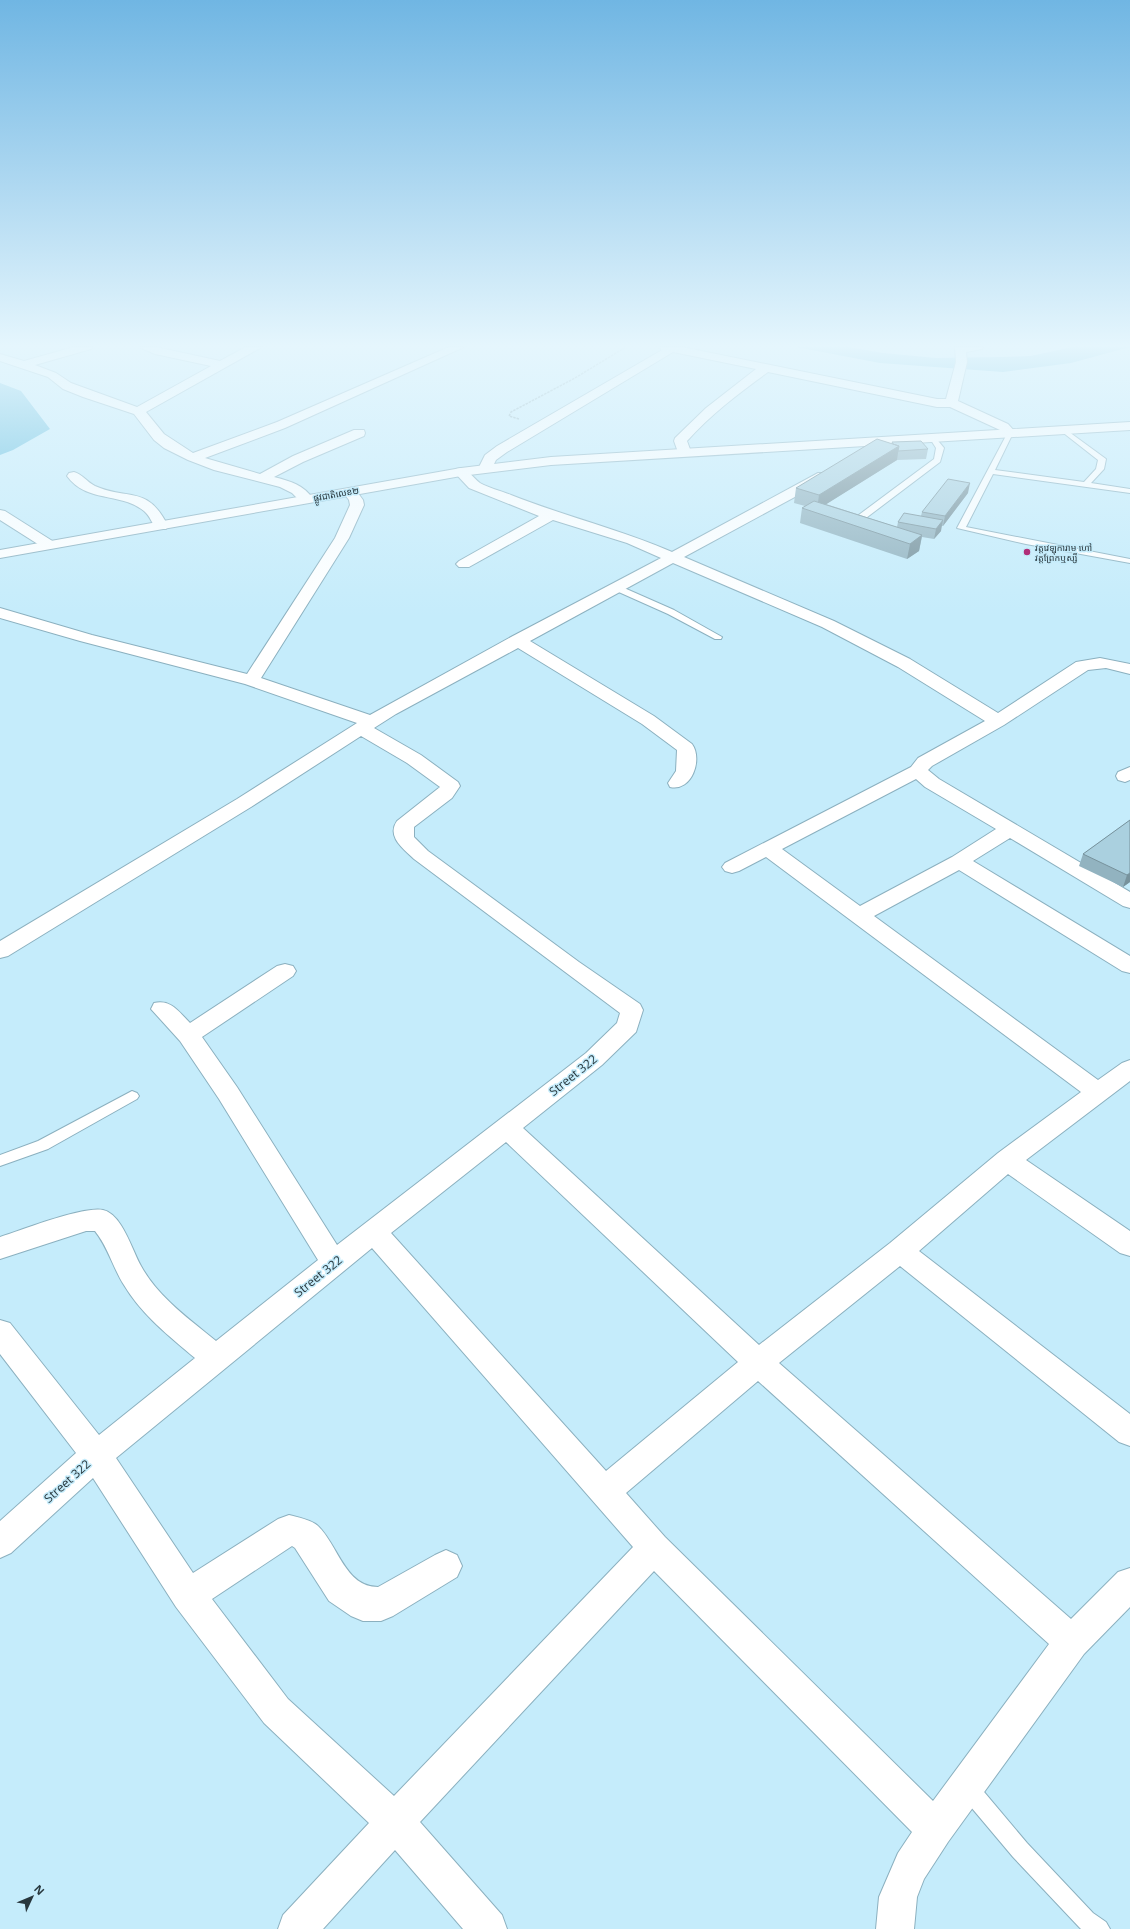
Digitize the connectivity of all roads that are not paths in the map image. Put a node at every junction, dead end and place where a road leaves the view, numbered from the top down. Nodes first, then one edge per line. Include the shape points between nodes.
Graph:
1 (159, 437) edge
2 (249, 437) edge
3 (349, 437) edge
4 (523, 437) edge
5 (683, 437) edge
6 (932, 437) joint
7 (1008, 437) edge
8 (1073, 437) edge
9 (864, 442) junction
10 (684, 452) junction
11 (195, 457) junction
12 (857, 458) edge
13 (486, 469) junction
14 (836, 469) edge
15 (989, 471) junction
16 (461, 472) junction
17 (74, 476) dead end
18 (262, 478) junction
19 (1086, 485) junction
20 (350, 492) junction
21 (1130, 492) edge
22 (306, 499) junction
23 (0, 514) edge
24 (551, 515) junction
25 (859, 519) edge
26 (162, 526) junction
27 (49, 545) junction
28 (0, 554) edge
29 (671, 557) junction
30 (1130, 561) edge
31 (464, 564) dead end
32 (615, 587) junction
33 (0, 613) edge
34 (718, 637) dead end
35 (517, 640) junction
36 (1130, 669) edge
37 (251, 680) junction
38 (998, 721) junction
39 (367, 725) junction
40 (918, 771) junction
41 (677, 783) dead end
42 (1008, 830) junction
43 (768, 850) junction
44 (959, 861) junction
45 (732, 868) dead end
46 (1130, 901) edge
47 (859, 915) junction
48 (0, 951) edge
49 (1130, 966) edge
50 (285, 971) dead end
51 (162, 1010) dead end
52 (188, 1035) junction
53 (1130, 1069) edge
54 (1098, 1092) junction
55 (132, 1096) dead end
56 (507, 1128) junction
57 (1007, 1160) junction
58 (0, 1161) edge
59 (374, 1232) junction
60 (1130, 1245) edge
61 (0, 1248) edge
62 (900, 1251) junction
63 (334, 1263) junction
64 (0, 1332) edge
65 (217, 1359) junction
66 (758, 1364) junction
67 (1130, 1432) edge
68 (96, 1455) junction
69 (604, 1492) junction
70 (0, 1542) edge
71 (654, 1548) junction
72 (446, 1566) dead end
73 (1130, 1584) edge
74 (188, 1595) junction
75 (1072, 1642) junction
76 (967, 1787) junction
77 (395, 1822) junction
78 (935, 1829) junction
79 (297, 1929) edge
80 (488, 1929) edge
81 (895, 1929) edge
82 (1099, 1929) edge

1 - 11 main road via 176,449
2 - 11 main road
3 - 18 main road
4 - 13 main road via 490,458
5 - 10 main road via 680,441
6 - 9 main road, ផ្លូវជាតិលេខ២
6 - 25 lane via 940,448 937,460
7 - 15 lane
8 - 19 lane via 1102,459 1100,468
9 - 10 main road, ផ្លូវជាតិលេខ២
9 - 12 main road via 871,450
10 - 13 main road, ផ្លូវជាតិលេខ២ via 551,461
11 - 18 main road
13 - 16 main road, ផ្លូវជាតិលេខ២
14 - 29 main road
15 - 19 lane
15 - 30 lane via 961,528 964,530
16 - 20 main road, ផ្លូវជាតិលេខ២
16 - 24 main road via 474,485
17 - 26 main road via 94,491 141,503 149,508
18 - 22 main road via 302,492
19 - 21 lane
20 - 22 main road, ផ្លូវជាតិលេខ២
20 - 37 main road via 357,505 342,538
22 - 26 main road, ផ្លូវជាតិលេខ២
23 - 27 main road
24 - 29 main road via 632,540
24 - 31 main road
26 - 27 main road, ផ្លូវជាតិលេខ២
27 - 28 main road, ផ្លូវជាតិលេខ២
29 - 32 main road
29 - 38 main road via 828,624 904,663
32 - 34 lane
32 - 35 main road
33 - 37 main road
35 - 39 main road
35 - 41 main road via 648,720 686,748 685,775
36 - 38 main road via 1090,662
37 - 39 main road
38 - 40 main road via 925,762
39 - 48 main road
39 - 56 main road, Street 322 via 451,786 404,826 404,838 421,856 632,1010 628,1026 594,1059
40 - 42 main road via 932,783
40 - 43 main road
42 - 44 main road
42 - 46 main road
43 - 45 main road
43 - 47 main road
44 - 47 main road
44 - 49 main road
47 - 54 main road
50 - 52 main road
51 - 52 main road
52 - 63 main road via 228,1092
53 - 54 main road
54 - 57 main road
55 - 58 lane via 43,1145
56 - 59 main road, Street 322
56 - 66 main road
57 - 60 main road
57 - 62 main road
59 - 63 main road, Street 322
59 - 69 main road
61 - 65 main road via 86,1220 102,1220 111,1230 136,1282 154,1305
62 - 66 main road
62 - 67 main road
63 - 65 main road, Street 322
64 - 68 main road
65 - 68 main road, Street 322
66 - 69 main road
66 - 75 main road
68 - 70 main road, Street 322
68 - 74 main road
69 - 71 main road
71 - 77 main road
71 - 78 main road
72 - 74 main road via 381,1604 364,1604 341,1589 306,1536 288,1530
73 - 75 main road
74 - 77 main road via 276,1711
75 - 76 main road
76 - 78 main road
76 - 82 lane via 1020,1850 1086,1920
77 - 79 main road
77 - 80 main road
78 - 81 main road via 911,1866 898,1897

